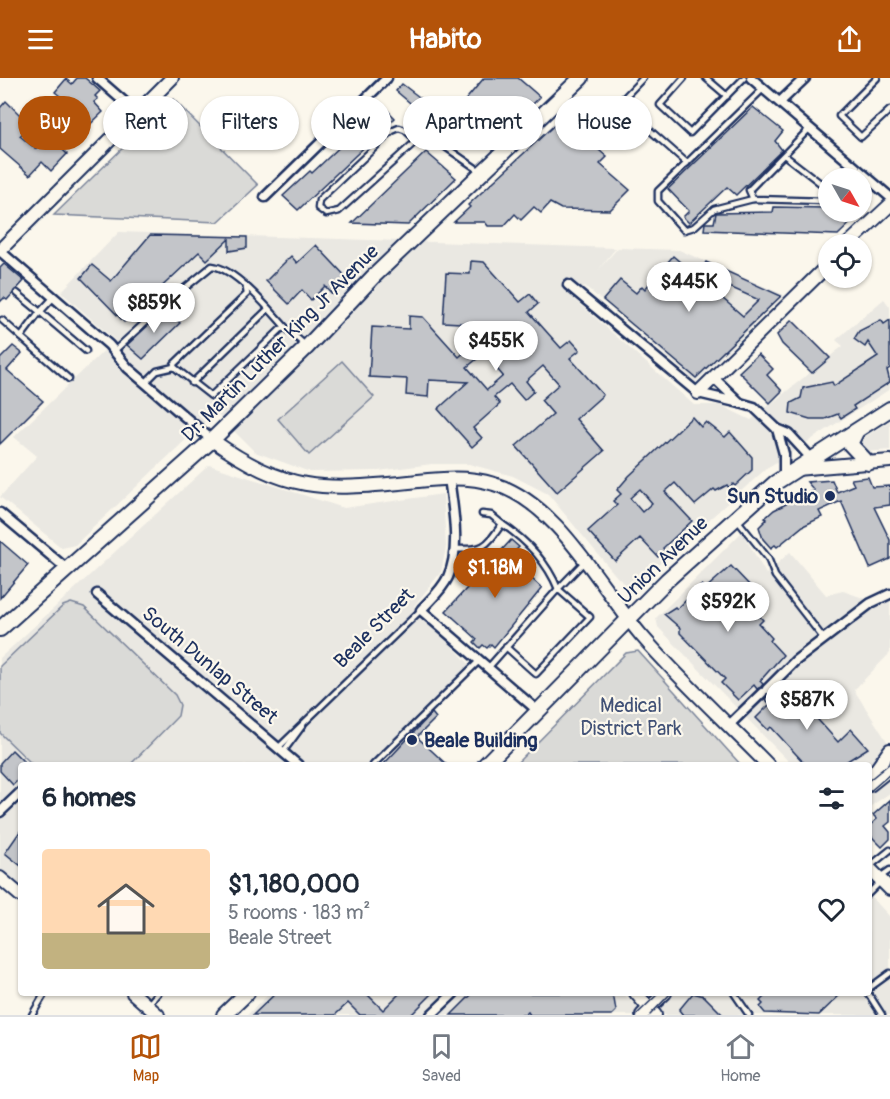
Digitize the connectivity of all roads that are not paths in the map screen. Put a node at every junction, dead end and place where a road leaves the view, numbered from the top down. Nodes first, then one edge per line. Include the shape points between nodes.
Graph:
1 (97, 78) edge
2 (172, 78) edge
3 (387, 78) edge
4 (580, 78) edge
5 (643, 78) edge
6 (684, 78) edge
7 (706, 78) edge
8 (744, 78) edge
9 (751, 78) edge
10 (805, 78) edge
11 (877, 78) edge
12 (764, 88) junction
13 (118, 96) edge
14 (153, 96) edge
15 (727, 96) junction
16 (780, 102) junction
17 (890, 110) edge
18 (810, 128) junction
19 (418, 142) joint
20 (103, 146) edge
21 (450, 150) edge
22 (784, 155) junction
23 (687, 163) junction
24 (482, 172) junction
25 (265, 196) dead end
26 (890, 197) edge
27 (753, 199) junction
28 (890, 205) edge
29 (860, 234) edge
30 (0, 251) edge
31 (818, 275) edge
32 (568, 285) dead end
33 (246, 288) junction
34 (17, 293) dead end
35 (54, 297) junction
36 (268, 309) junction
37 (40, 312) junction
38 (2, 320) dead end
39 (286, 328) junction
40 (21, 337) junction
41 (307, 347) junction
42 (86, 351) dead end
43 (114, 351) junction
44 (174, 367) junction
45 (714, 378) junction
46 (69, 379) dead end
47 (145, 383) junction
48 (192, 383) junction
49 (698, 393) junction
50 (740, 403) junction
51 (890, 409) edge
52 (777, 429) junction
53 (856, 432) junction
54 (212, 440) junction
55 (811, 458) junction
56 (890, 461) edge
57 (868, 462) junction
58 (789, 473) junction
59 (449, 478) junction
60 (482, 514) dead end
61 (1, 515) edge
62 (736, 519) junction
63 (501, 524) junction
64 (454, 549) junction
65 (585, 561) junction
66 (68, 570) junction
67 (558, 589) junction
68 (97, 594) dead end
69 (889, 596) edge
70 (421, 610) junction
71 (629, 619) junction
72 (0, 629) edge
73 (825, 640) junction
74 (506, 647) junction
75 (480, 660) junction
76 (488, 668) junction
77 (538, 711) junction
78 (729, 725) junction
79 (280, 750) junction
80 (890, 750) edge
81 (294, 762) edge
82 (376, 762) edge
83 (488, 762) edge
84 (765, 762) edge
85 (889, 771) edge
86 (872, 775) edge
87 (872, 784) edge
88 (18, 795) edge
89 (0, 812) edge
90 (890, 850) edge
91 (872, 864) edge
92 (890, 870) edge
93 (872, 871) edge
94 (0, 878) edge
95 (884, 882) edge
96 (18, 893) edge
97 (890, 973) edge
98 (872, 989) edge
99 (43, 996) edge
100 (136, 996) edge
101 (155, 996) edge
102 (244, 996) edge
103 (451, 996) edge
104 (638, 996) edge
105 (662, 996) edge
106 (736, 996) edge
107 (871, 996) edge
108 (147, 1005) junction
109 (648, 1013) edge
110 (32, 1015) edge
111 (158, 1015) edge
112 (224, 1015) edge
113 (431, 1015) edge
114 (749, 1015) edge
115 (882, 1015) edge

1 - 13 street
2 - 14 street
3 - 25 street
4 - 24 main road, Dr. Martin Luther King Jr Avenue
5 - 23 lane via 619,103
6 - 15 lane via 660,105 690,134
7 - 15 lane
8 - 15 lane
9 - 12 street
10 - 16 street
11 - 17 lane via 839,116 861,137
12 - 16 street
12 - 23 lane
16 - 18 street
18 - 22 lane
18 - 26 street
19 - 19 lane via 339,212 321,212 319,200 392,131 405,130
20 - 30 street
21 - 24 lane
22 - 27 lane via 748,190
22 - 27 lane via 828,189 826,201
23 - 27 lane via 658,191 658,201 684,230 694,227 714,209
24 - 41 main road, Dr. Martin Luther King Jr Avenue
28 - 29 street
30 - 35 street
31 - 45 street
32 - 49 street
33 - 36 lane
33 - 43 lane via 229,271 212,267
33 - 44 lane via 247,294
34 - 37 lane
35 - 37 lane
35 - 43 street
36 - 39 lane
36 - 48 lane
37 - 40 lane
37 - 42 lane
38 - 40 lane
39 - 41 lane
39 - 48 lane via 211,396
40 - 46 lane
41 - 54 main road, Dr. Martin Luther King Jr Avenue
43 - 47 street
44 - 47 lane via 157,371
44 - 48 lane
45 - 49 street
45 - 50 street
47 - 54 street
49 - 50 street
50 - 52 street via 754,407
51 - 53 main road, Union Avenue
52 - 55 street via 789,434
52 - 58 street
53 - 55 main road, Union Avenue
53 - 57 main road via 850,444
54 - 59 street via 275,478 324,488
54 - 66 main road, Dr. Martin Luther King Jr Avenue
55 - 58 main road, Union Avenue
56 - 57 street
57 - 58 street
58 - 62 main road, Union Avenue
59 - 64 street, Beale Street
59 - 65 street via 473,478 516,493 559,531
60 - 63 lane via 491,515
61 - 66 street
62 - 71 main road, Union Avenue
62 - 73 lane
63 - 64 lane via 483,548
63 - 67 lane via 549,568
64 - 70 street, Beale Street via 449,576
65 - 67 lane
65 - 71 street
66 - 72 main road, Dr. Martin Luther King Jr Avenue
67 - 74 lane
67 - 74 lane via 590,617 536,674
68 - 79 street, South Dunlap Street
69 - 73 street via 872,603
70 - 75 street
70 - 79 lane, Beale Street
71 - 77 main road, Union Avenue
71 - 78 street
73 - 78 street via 795,661
74 - 76 lane
75 - 76 street
75 - 82 lane
76 - 77 street
77 - 83 main road, Union Avenue
78 - 84 street
79 - 81 street, South Dunlap Street
80 - 86 street
85 - 87 street
88 - 89 street
90 - 91 lane
92 - 95 lane
93 - 95 street
94 - 96 street
97 - 98 lane
99 - 110 lane
100 - 108 street
101 - 108 lane
102 - 112 main road
103 - 113 street
104 - 109 street
105 - 109 street
106 - 114 lane
107 - 115 lane
108 - 111 street

